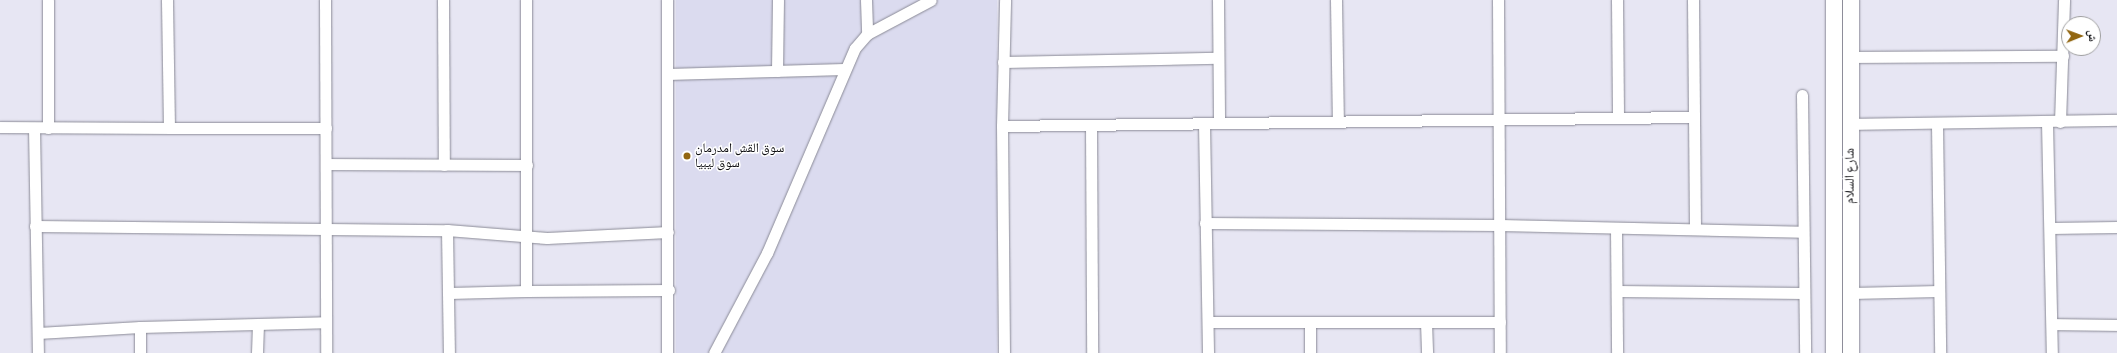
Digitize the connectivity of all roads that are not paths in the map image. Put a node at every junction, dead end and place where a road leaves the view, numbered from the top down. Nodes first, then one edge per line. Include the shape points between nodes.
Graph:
1 (48, 0) edge
2 (167, 0) edge
3 (325, 0) edge
4 (443, 0) edge
5 (526, 0) edge
6 (667, 0) edge
7 (778, 0) edge
8 (866, 0) edge
9 (931, 0) edge
10 (1004, 0) edge
11 (1218, 0) edge
12 (1336, 0) edge
13 (1498, 0) edge
14 (1617, 0) edge
15 (1693, 0) edge
16 (1834, 0) edge
17 (1851, 0) edge
18 (2064, 0) edge
19 (2064, 16) edge
20 (867, 34) junction
21 (2063, 56) joint
22 (1851, 57) junction
23 (1218, 58) junction
24 (1003, 62) junction
25 (844, 69) junction
26 (777, 71) junction
27 (667, 74) junction
28 (1802, 95) dead end
29 (1693, 117) junction
30 (1618, 118) junction
31 (1500, 120) junction
32 (2117, 120) edge
33 (1338, 122) junction
34 (2047, 122) junction
35 (2060, 122) junction
36 (1204, 123) junction
37 (1219, 123) junction
38 (1850, 124) junction
39 (1937, 124) junction
40 (1091, 125) junction
41 (1002, 126) junction
42 (0, 127) edge
43 (34, 128) junction
44 (48, 128) junction
45 (169, 128) junction
46 (326, 128) junction
47 (326, 164) junction
48 (444, 164) junction
49 (527, 165) junction
50 (1205, 223) junction
51 (1500, 225) junction
52 (35, 226) junction
53 (2117, 226) edge
54 (1616, 228) junction
55 (2050, 228) junction
56 (326, 229) junction
57 (1695, 229) junction
58 (447, 230) junction
59 (668, 232) junction
60 (1802, 232) junction
61 (528, 238) junction
62 (669, 290) junction
63 (526, 291) junction
64 (1617, 291) junction
65 (1940, 291) junction
66 (1804, 292) junction
67 (448, 293) junction
68 (1851, 293) junction
69 (325, 322) junction
70 (1208, 322) junction
71 (1426, 322) junction
72 (1500, 322) junction
73 (1310, 324) junction
74 (2052, 324) junction
75 (258, 325) junction
76 (2117, 325) edge
77 (140, 327) junction
78 (38, 333) junction
79 (38, 353) edge
80 (140, 353) edge
81 (258, 353) edge
82 (326, 353) edge
83 (449, 353) edge
84 (667, 353) edge
85 (714, 353) edge
86 (1004, 353) edge
87 (1092, 353) edge
88 (1208, 353) edge
89 (1310, 353) edge
90 (1427, 353) edge
91 (1500, 353) edge
92 (1617, 353) edge
93 (1805, 353) edge
94 (1834, 353) edge
95 (1851, 353) edge
96 (1940, 353) edge
97 (2052, 353) edge

1 - 44 street
2 - 45 street
3 - 46 street
4 - 48 street
5 - 49 street
6 - 27 street
7 - 26 street
8 - 20 street
9 - 20 street
10 - 24 street
11 - 23 street
12 - 33 street
13 - 31 street
14 - 30 street
15 - 29 street
16 - 94 main road, شارع السلام
17 - 22 main road, شارع السلام
18 - 19 street
20 - 25 street via 855,48
21 - 22 street
21 - 35 street
22 - 38 main road, شارع السلام
23 - 24 street
23 - 37 street
24 - 41 street
25 - 26 street
25 - 85 street via 767,253
26 - 27 street
27 - 59 street
28 - 60 street
29 - 30 street
29 - 57 street
30 - 31 street
31 - 33 street
31 - 51 street
32 - 35 street
33 - 37 street
34 - 35 street
34 - 39 street
34 - 55 street
36 - 37 street
36 - 40 street
36 - 50 street
38 - 39 street
38 - 68 main road, شارع السلام
39 - 65 street
40 - 41 street
40 - 87 street
41 - 86 street
42 - 43 street
43 - 44 street
43 - 52 street
44 - 45 street
45 - 46 street
46 - 47 street
47 - 48 street
47 - 56 street
48 - 49 street
49 - 61 street
50 - 51 street
50 - 70 street
51 - 54 street
51 - 72 street
52 - 56 street
52 - 78 street
53 - 55 street
54 - 57 street
54 - 64 street
55 - 74 street
56 - 58 street
56 - 69 street
57 - 60 street
58 - 61 street
58 - 67 street
59 - 61 street
59 - 62 street
60 - 66 street
61 - 63 street
62 - 63 street
62 - 84 street
63 - 67 street
64 - 66 street
64 - 92 street
65 - 68 street
65 - 96 street
66 - 93 street
67 - 83 street
68 - 95 main road, شارع السلام
69 - 75 street
69 - 82 street
70 - 73 street
70 - 88 street
71 - 72 street
71 - 73 street
71 - 90 street
72 - 91 street
73 - 89 street
74 - 76 street
74 - 97 street
75 - 77 street
75 - 81 street
77 - 78 street
77 - 80 street
78 - 79 street

